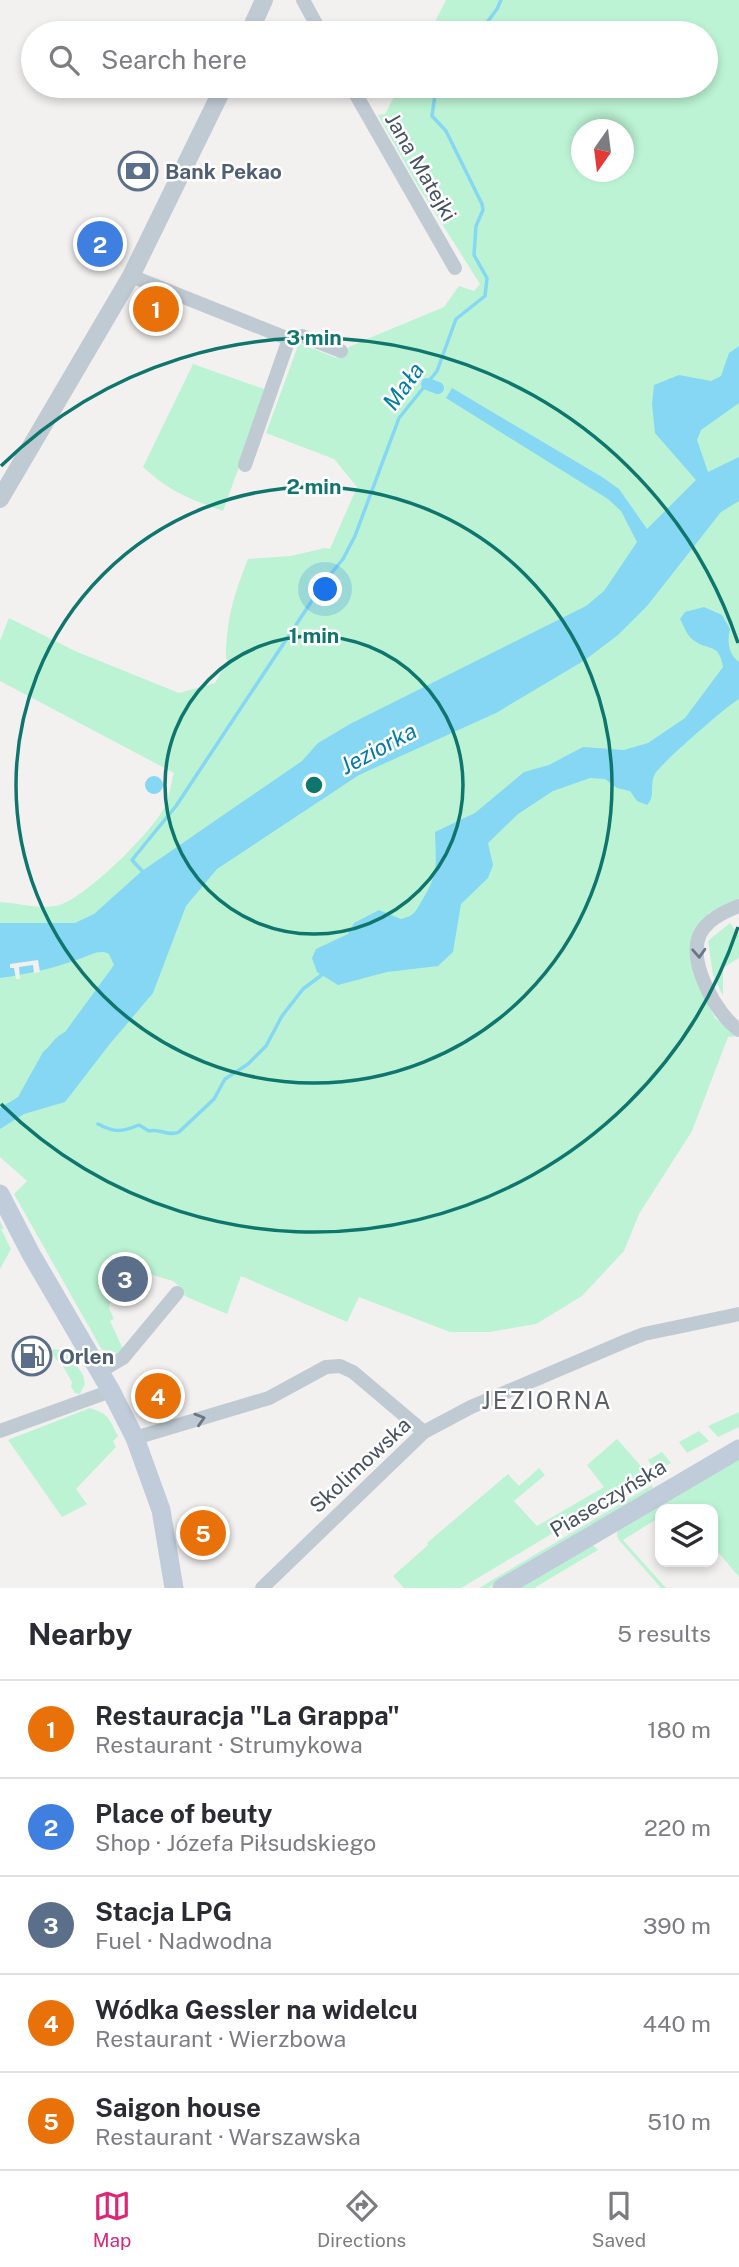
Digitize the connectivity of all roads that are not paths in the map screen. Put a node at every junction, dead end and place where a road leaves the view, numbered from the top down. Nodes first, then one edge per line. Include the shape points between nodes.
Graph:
1 (264, 0) edge
2 (303, 0) edge
3 (254, 21) edge
4 (314, 21) edge
5 (218, 98) edge
6 (358, 98) edge
7 (455, 268) dead end
8 (131, 276) junction
9 (289, 339) junction
10 (341, 351) dead end
11 (245, 465) dead end
12 (0, 499) edge
13 (739, 906) edge
14 (739, 1030) edge
15 (0, 1194) edge
16 (177, 1293) dead end
17 (739, 1314) edge
18 (99, 1372) junction
19 (111, 1391) junction
20 (0, 1432) edge
21 (424, 1432) junction
22 (135, 1438) junction
23 (739, 1449) edge
24 (174, 1588) edge
25 (262, 1588) edge
26 (502, 1588) edge

1 - 3 street
2 - 4 street
5 - 8 street
6 - 7 street, Jana Matejki
8 - 9 street
8 - 12 street
9 - 10 street via 302,336
9 - 11 street
13 -> 14 street via 708,924 697,954 702,975 724,1017
15 - 18 main road
16 - 18 street via 127,1353
17 - 21 street, Skolimowska via 626,1340
18 - 19 main road
19 - 20 street
19 - 22 main road
22 -> 21 street via 269,1398 334,1366 354,1372
21 - 25 street, Skolimowska
22 - 24 main road via 161,1510
23 - 26 main road, Piaseczyńska

